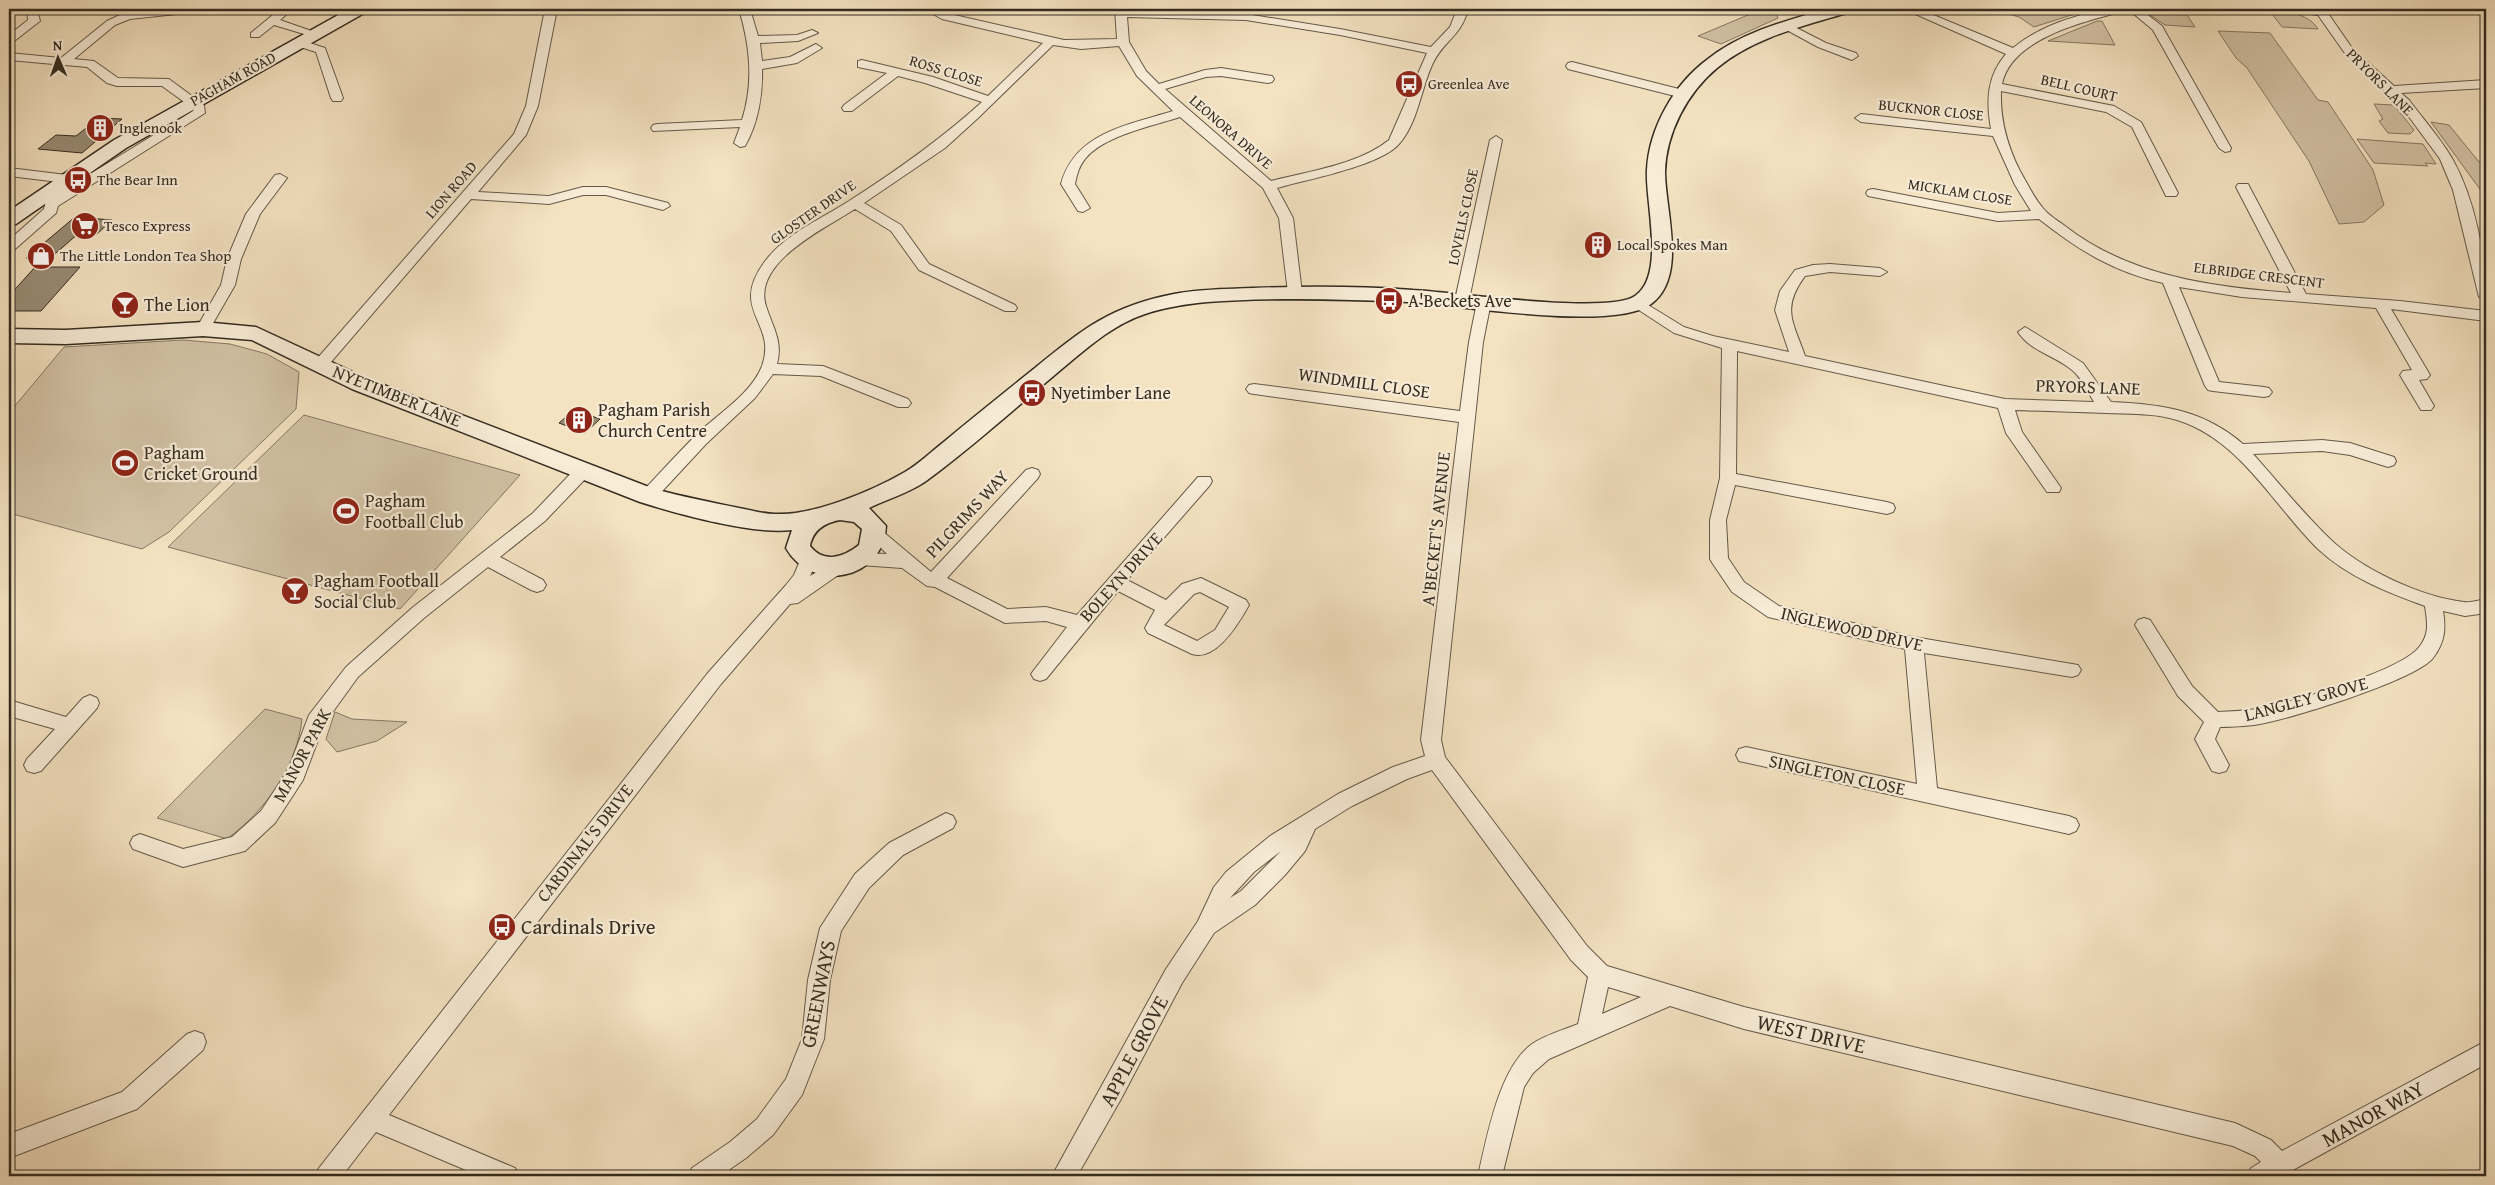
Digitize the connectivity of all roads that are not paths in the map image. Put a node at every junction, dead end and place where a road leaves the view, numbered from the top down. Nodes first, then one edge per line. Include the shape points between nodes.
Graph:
1 (32, 9) edge
2 (196, 9) edge
3 (360, 9) edge
4 (551, 9) edge
5 (745, 9) edge
6 (929, 9) edge
7 (1462, 9) edge
8 (1844, 9) edge
9 (1910, 9) edge
10 (2121, 9) edge
11 (2133, 9) edge
12 (2293, 9) edge
13 (2319, 10) edge
14 (284, 11) dead end
15 (1120, 11) edge
16 (128, 12) edge
17 (272, 21) junction
18 (1787, 26) junction
19 (812, 33) dead end
20 (314, 34) junction
21 (256, 35) dead end
22 (9, 40) edge
23 (753, 40) junction
24 (1051, 41) junction
25 (1123, 42) junction
26 (298, 43) junction
27 (816, 48) dead end
28 (1434, 51) junction
29 (2014, 53) junction
30 (9, 56) edge
31 (1852, 56) dead end
32 (65, 60) junction
33 (862, 64) dead end
34 (756, 66) junction
35 (1572, 66) dead end
36 (895, 73) junction
37 (1268, 79) dead end
38 (2486, 84) edge
39 (1995, 86) junction
40 (1157, 88) junction
41 (2392, 90) junction
42 (1684, 94) junction
43 (337, 98) dead end
44 (988, 100) junction
45 (193, 102) junction
46 (848, 108) dead end
47 (1182, 112) junction
48 (1860, 118) dead end
49 (749, 123) junction
50 (657, 128) dead end
51 (1997, 133) junction
52 (1496, 140) dead end
53 (740, 142) dead end
54 (2225, 148) dead end
55 (9, 172) edge
56 (280, 178) dead end
57 (67, 179) junction
58 (1269, 186) junction
59 (2243, 187) dead end
60 (1873, 193) dead end
61 (2171, 193) dead end
62 (469, 195) junction
63 (43, 202) junction
64 (855, 204) junction
65 (663, 206) dead end
66 (1083, 208) dead end
67 (2041, 215) junction
68 (9, 220) edge
69 (2480, 238) edge
70 (9, 246) edge
71 (1880, 272) dead end
72 (2169, 280) junction
73 (1295, 293) junction
74 (2486, 297) edge
75 (2301, 298) junction
76 (1462, 300) junction
77 (1484, 302) junction
78 (1635, 303) junction
79 (2381, 304) junction
80 (1010, 308) dead end
81 (2486, 316) edge
82 (203, 329) junction
83 (2026, 332) dead end
84 (9, 336) edge
85 (1730, 343) junction
86 (1799, 359) junction
87 (320, 365) junction
88 (769, 369) junction
89 (1254, 389) dead end
90 (2264, 392) dead end
91 (903, 403) dead end
92 (2005, 404) junction
93 (2426, 406) dead end
94 (2106, 407) junction
95 (1469, 418) junction
96 (2240, 450) junction
97 (2388, 461) dead end
98 (583, 471) junction
99 (1032, 474) dead end
100 (1728, 478) junction
101 (1204, 481) dead end
102 (902, 484) junction
103 (2053, 488) dead end
104 (648, 496) junction
105 (1887, 508) dead end
106 (829, 514) junction
107 (776, 523) junction
108 (874, 530) junction
109 (803, 550) junction
110 (487, 558) junction
111 (907, 562) junction
112 (849, 563) junction
113 (933, 581) junction
114 (1118, 583) junction
115 (537, 585) dead end
116 (2433, 602) junction
117 (2486, 606) edge
118 (1168, 609) dead end
119 (775, 610) junction
120 (1079, 624) junction
121 (2144, 625) dead end
122 (1914, 644) junction
123 (2072, 670) dead end
124 (1040, 674) dead end
125 (90, 703) dead end
126 (9, 708) edge
127 (2214, 720) junction
128 (70, 726) junction
129 (1746, 755) dead end
130 (1436, 760) junction
131 (2219, 764) dead end
132 (34, 765) dead end
133 (1928, 794) junction
134 (946, 822) dead end
135 (2069, 824) dead end
136 (140, 843) dead end
137 (1600, 974) junction
138 (1668, 996) junction
139 (1587, 1031) junction
140 (195, 1042) dead end
141 (2486, 1052) edge
142 (372, 1119) junction
143 (9, 1146) edge
144 (2280, 1165) junction
145 (327, 1176) edge
146 (507, 1176) edge
147 (700, 1176) edge
148 (1064, 1176) edge
149 (1490, 1176) edge
150 (2259, 1176) edge

1 - 22 street via 34,21
2 - 16 street
3 - 20 street, PAGHAM ROAD
4 - 62 street, LION ROAD via 528,121
5 - 23 street
6 - 24 street via 946,17
7 - 28 street via 1459,25
8 - 18 street, NYETIMBER LANE
9 - 29 street
10 - 29 street, ELBRIDGE CRESCENT via 2070,24 2023,45
11 - 54 street via 2158,28
12 - 13 street
13 - 41 street, PRYORS LANE via 2348,50
14 - 17 street
15 - 25 street, LEONORA DRIVE
15 - 28 street via 1246,17
16 - 32 street
17 - 20 street
17 - 21 street
18 - 31 street
18 - 42 street, NYETIMBER LANE via 1744,44 1716,61
19 - 23 street via 798,38
20 - 26 street, PAGHAM ROAD
23 - 34 street
24 - 25 street via 1081,45
24 - 44 street, GLOSTER DRIVE
25 - 40 street, LEONORA DRIVE via 1141,73
26 - 43 street via 321,50
26 - 45 street, PAGHAM ROAD
27 - 34 street via 794,60
28 - 58 street via 1393,143 1363,159
29 - 39 street, ELBRIDGE CRESCENT via 2001,68
30 - 32 street
32 - 45 street via 90,64 118,82 166,82
33 - 36 street, ROSS CLOSE
34 - 49 street via 756,99
35 - 42 street
36 - 44 street, ROSS CLOSE via 929,80
36 - 46 street, ROSS CLOSE
37 - 40 street via 1221,72
38 - 41 street
39 - 51 street, ELBRIDGE CRESCENT
39 - 61 street, BELL COURT via 2110,110 2125,117 2137,125
40 - 47 street, LEONORA DRIVE
41 - 69 street, PRYORS LANE via 2446,159
42 - 78 street, NYETIMBER LANE via 1668,125 1656,169 1661,238 1658,284 1648,297
44 - 64 street, GLOSTER DRIVE via 975,117 923,158
45 - 57 street, PAGHAM ROAD
45 - 63 street via 200,108 198,113 67,196
47 - 58 street, LEONORA DRIVE
47 - 66 street via 1104,139 1083,152 1072,167 1068,184
48 - 51 street, BUCKNOR CLOSE
49 - 50 street
49 - 53 street
51 - 67 street, ELBRIDGE CRESCENT via 2019,181
52 - 76 street, LOVELLS CLOSE
55 - 57 street
56 - 82 street via 254,214 234,259 228,285
57 - 63 street, PAGHAM ROAD
58 - 73 street, LEONORA DRIVE via 1286,218
59 - 75 street
60 - 67 street, MICKLAM CLOSE via 1998,217
62 - 65 street via 549,200 583,191 606,191
62 - 87 street, LION ROAD
63 - 68 street, PAGHAM ROAD
63 - 70 street via 51,210
64 - 80 street via 896,228 924,267
64 - 88 street, GLOSTER DRIVE via 787,248 761,276 755,292 758,307 773,337 774,351
67 - 72 street, ELBRIDGE CRESCENT via 2087,249 2127,268
69 - 74 street, PRYORS LANE
71 - 86 street via 1830,268 1800,273 1787,291 1782,310
72 - 75 street, ELBRIDGE CRESCENT via 2218,290
72 - 90 street via 2213,386
73 - 76 street, NYETIMBER LANE
73 - 102 street, NYETIMBER LANE via 1207,296 1137,309 1096,330 947,452
75 - 79 street, ELBRIDGE CRESCENT
76 - 77 street, NYETIMBER LANE
77 - 78 street, NYETIMBER LANE via 1590,311 1617,309
77 - 95 street, A'BECKET'S AVENUE via 1476,342
78 - 85 street, PRYORS LANE via 1679,330
79 - 81 street, ELBRIDGE CRESCENT
79 - 93 street via 2422,375 2408,375
82 - 84 street, NYETIMBER LANE via 66,337
82 - 87 street, NYETIMBER LANE via 256,334
83 - 94 street via 2042,346 2078,367
85 - 86 street, PRYORS LANE
85 - 100 street, INGLEWOOD DRIVE
86 - 92 street, PRYORS LANE
87 - 98 street, NYETIMBER LANE via 360,384
88 - 91 street via 823,371
88 - 104 street, GLOSTER DRIVE via 757,386
89 - 95 street, WINDMILL CLOSE
92 - 94 street, PRYORS LANE
92 - 103 street via 2014,433
94 - 96 street, PRYORS LANE via 2153,409 2184,416 2223,435
95 - 130 street, A'BECKET'S AVENUE via 1431,740
96 - 97 street via 2312,445 2350,449
96 - 116 street, PRYORS LANE via 2325,545 2389,586
98 - 104 street, NYETIMBER LANE
98 - 110 street, MANOR PARK via 538,516
99 - 113 street, PILGRIMS WAY
100 - 105 street
100 - 122 street, INGLEWOOD DRIVE via 1718,520 1719,559 1738,587 1774,612
101 - 114 street, BOLEYN DRIVE
102 - 106 street, NYETIMBER LANE
102 - 108 street, NYETIMBER LANE via 879,511
104 - 107 street, NYETIMBER LANE
106 - 107 street, NYETIMBER LANE
106 - 108 street via 861,514
106 - 109 street via 805,528
107 - 109 street, NYETIMBER LANE
108 - 111 street
108 - 112 street via 873,542
109 - 112 street via 822,566
109 - 119 street, CARDINAL'S DRIVE via 801,578
110 - 115 street
110 - 136 street, MANOR PARK via 352,672 316,721 296,774 268,817 238,845 183,858
111 - 112 street
111 - 113 street
112 - 119 street, CARDINAL'S DRIVE
113 - 120 street via 1005,616 1046,614
114 - 118 street
114 - 120 street, BOLEYN DRIVE
116 - 117 street, PRYORS LANE via 2465,608
116 - 127 street, LANGLEY GROVE via 2437,632 2426,653 2409,666 2386,677 2256,717
119 - 142 street, CARDINAL'S DRIVE via 714,679 641,771
120 - 124 street, BOLEYN DRIVE
121 - 127 street via 2184,691
122 - 123 street, INGLEWOOD DRIVE
122 - 133 street, SINGLETON CLOSE
125 - 128 street
126 - 128 street
127 - 131 street via 2205,739
128 - 132 street
129 - 133 street, SINGLETON CLOSE
130 - 137 street, WEST DRIVE via 1579,953
130 - 148 street, APPLE GROVE via 1400,773 1345,800 1308,823 1298,845 1278,869 1248,898 1207,926 1174,976
133 - 135 street, SINGLETON CLOSE
134 - 147 street, GREENWAYS via 896,849 862,881 831,928 819,980 813,1039 794,1087 765,1127
137 - 138 street, WEST DRIVE
137 - 139 street
138 - 139 street
138 - 144 street, WEST DRIVE via 1754,1020 2235,1135 2262,1148
139 - 149 street via 1541,1051 1525,1065 1514,1083
140 - 143 street via 129,1101
141 - 144 street, MANOR WAY
142 - 145 street, CARDINAL'S DRIVE
142 - 146 street
144 - 150 street, MANOR WAY

